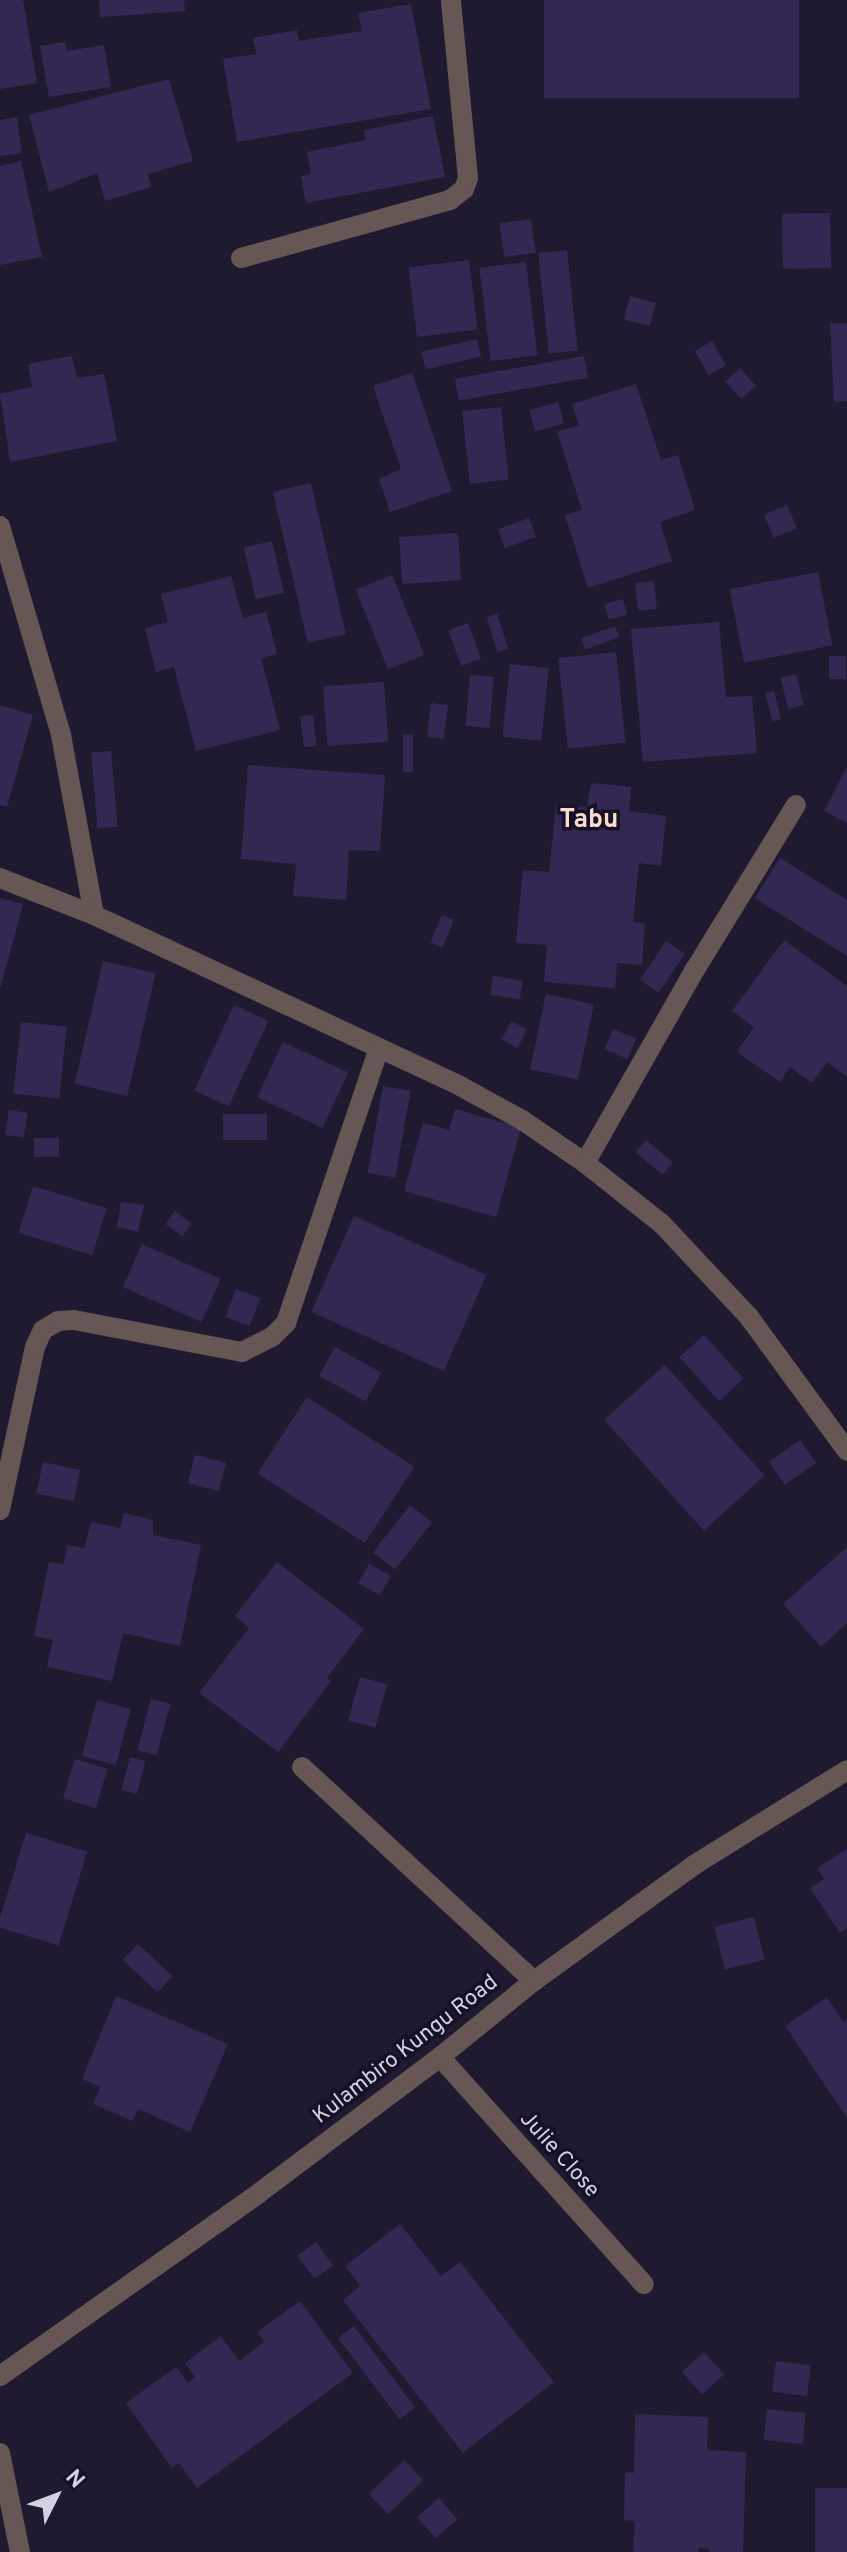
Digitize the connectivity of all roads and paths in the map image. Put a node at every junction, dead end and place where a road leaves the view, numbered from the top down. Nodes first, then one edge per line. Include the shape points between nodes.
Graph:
1 (451, 0) edge
2 (241, 258) dead end
3 (0, 526) edge
4 (796, 805) dead end
5 (0, 878) edge
6 (94, 915) junction
7 (379, 1048) junction
8 (585, 1163) junction
9 (847, 1451) edge
10 (0, 1510) edge
11 (302, 1767) dead end
12 (847, 1770) edge
13 (534, 1981) junction
14 (440, 2057) junction
15 (644, 2284) dead end
16 (0, 2376) edge
17 (0, 2453) edge
18 (20, 2552) edge

1 - 2 street via 468,178 464,189 450,200
3 - 6 street via 61,735
4 - 8 street
5 - 6 street
6 - 7 street
7 - 8 street via 522,1120
7 - 10 street via 286,1323 242,1352 74,1320 43,1330
8 - 9 street via 662,1224 749,1317
11 - 13 street
12 - 13 street, Kulambiro Kungu Road via 694,1865
13 - 14 street, Kulambiro Kungu Road
14 - 15 street, Julie Close
14 - 16 street, Kulambiro Kungu Road via 131,2286
17 - 18 street

